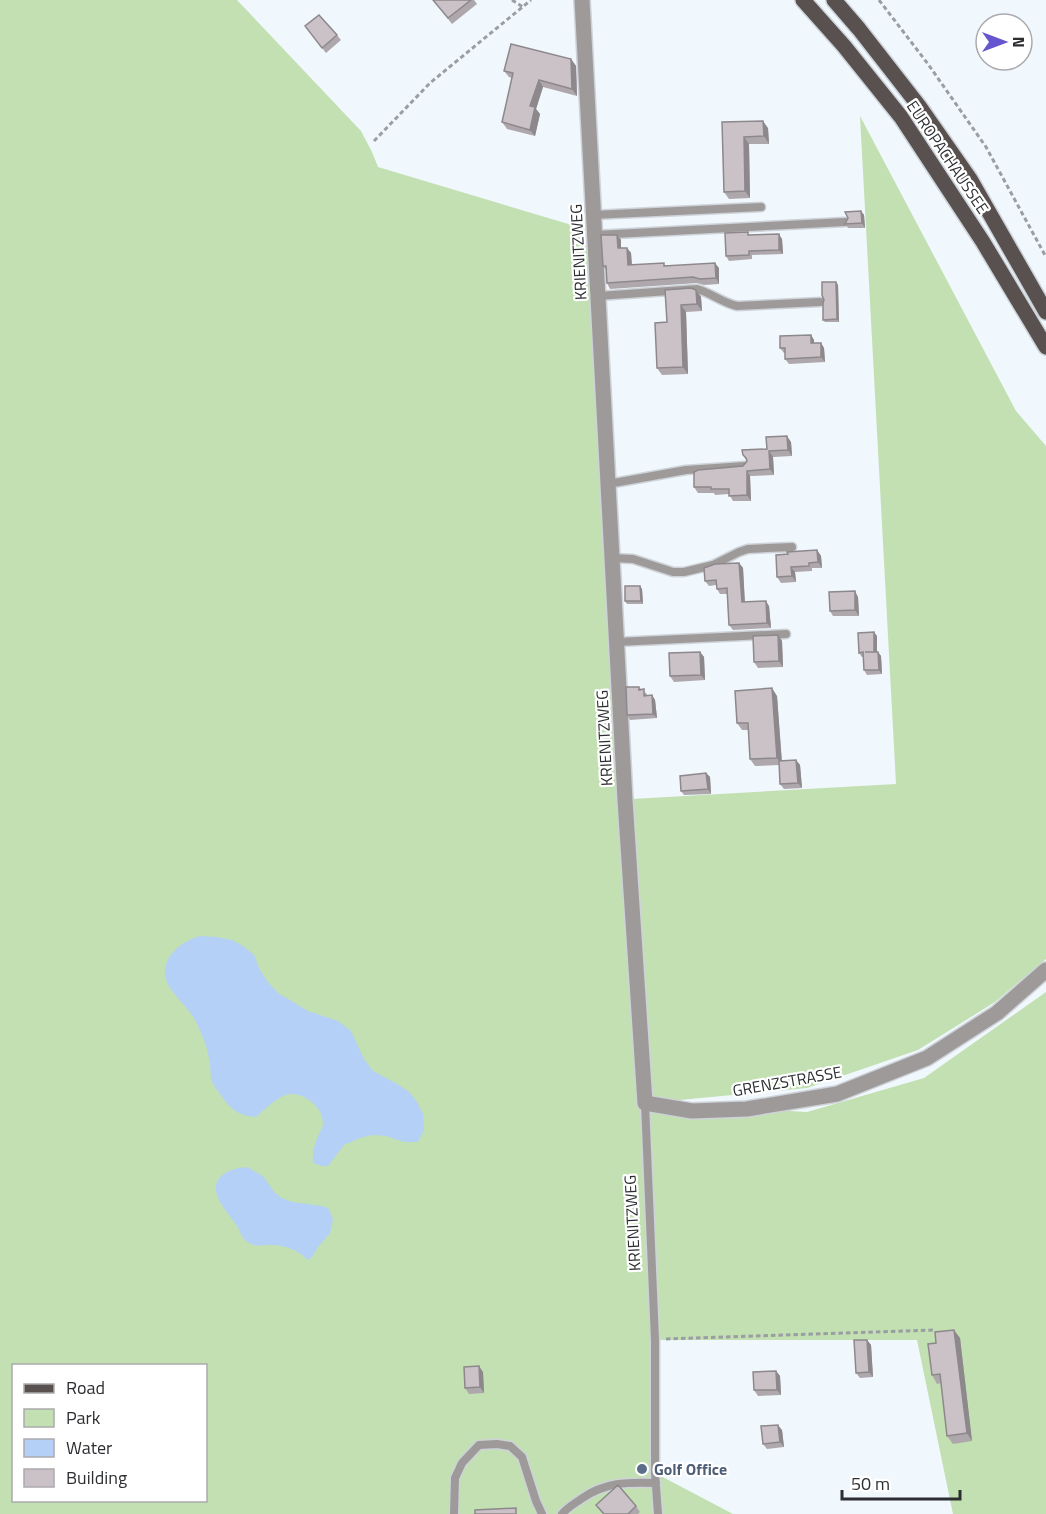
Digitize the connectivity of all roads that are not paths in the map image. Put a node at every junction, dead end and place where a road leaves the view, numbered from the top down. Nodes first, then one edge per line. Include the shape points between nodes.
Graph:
1 (582, 0) edge
2 (803, 0) edge
3 (834, 0) edge
4 (761, 207) dead end
5 (594, 215) junction
6 (845, 222) edge
7 (595, 235) junction
8 (598, 296) junction
9 (820, 302) dead end
10 (1046, 312) edge
11 (1035, 328) junction
12 (1046, 347) edge
13 (1046, 360) edge
14 (744, 466) edge
15 (608, 484) junction
16 (792, 547) dead end
17 (612, 558) junction
18 (786, 634) dead end
19 (617, 642) junction
20 (1046, 970) edge
21 (645, 1103) junction
22 (656, 1483) junction
23 (454, 1514) edge
24 (542, 1514) edge
25 (562, 1514) edge
26 (658, 1514) edge

1 - 5 street, KRIENITZWEG
2 - 11 main road, EUROPACHAUSSEE via 901,117
3 - 10 main road, EUROPACHAUSSEE via 920,106 970,179
4 - 5 lane
5 - 7 street, KRIENITZWEG
6 - 7 lane
7 - 8 street, KRIENITZWEG
8 - 9 lane via 697,290 737,306
8 - 15 street, KRIENITZWEG
11 - 12 main road, EUROPACHAUSSEE
11 - 13 main road
14 - 15 lane via 686,470
15 - 17 street, KRIENITZWEG
16 - 17 lane via 748,549 713,565 684,572 633,559
17 - 19 street, KRIENITZWEG
18 - 19 lane
19 - 21 street, KRIENITZWEG
20 - 21 street, GRENZSTRASSE via 997,1013 927,1058 837,1094 747,1109 692,1111
21 - 22 lane, KRIENITZWEG via 655,1340
22 - 25 lane via 604,1486
22 - 26 lane, KRIENITZWEG
23 - 24 lane via 455,1478 462,1463 479,1445 497,1444 510,1446 522,1457

